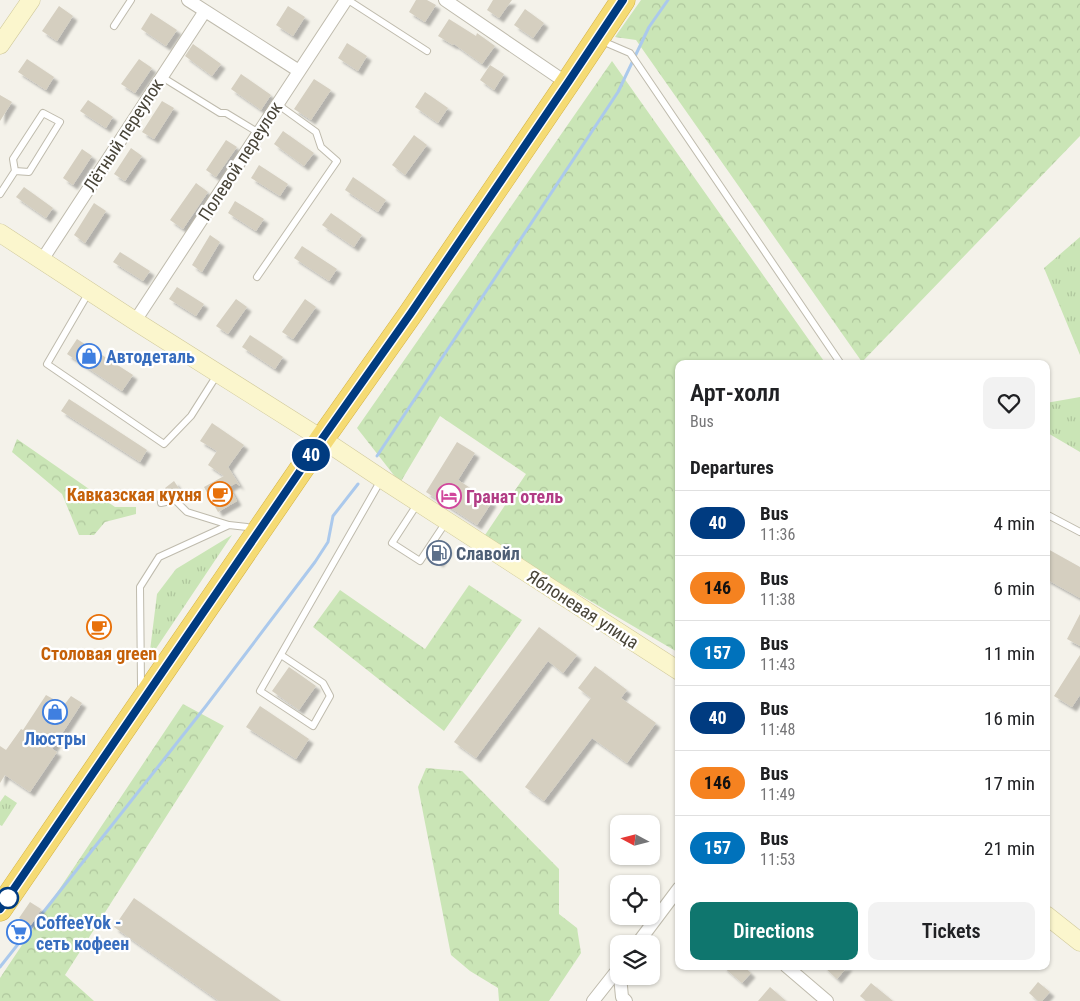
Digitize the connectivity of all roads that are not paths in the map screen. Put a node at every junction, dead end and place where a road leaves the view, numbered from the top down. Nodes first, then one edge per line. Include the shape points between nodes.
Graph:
1 (31, 0) edge
2 (131, 0) edge
3 (188, 0) edge
4 (347, 0) edge
5 (445, 0) edge
6 (616, 0) edge
7 (623, 0) edge
8 (205, 11) junction
9 (114, 26) dead end
10 (594, 38) junction
11 (0, 45) edge
12 (427, 51) dead end
13 (299, 71) junction
14 (162, 77) junction
15 (561, 79) junction
16 (277, 104) junction
17 (259, 133) junction
18 (15, 171) junction
19 (0, 194) edge
20 (0, 233) edge
21 (42, 260) junction
22 (257, 277) dead end
23 (89, 291) junction
24 (135, 322) junction
25 (838, 360) edge
26 (218, 374) junction
27 (317, 435) junction
28 (382, 479) junction
29 (162, 502) dead end
30 (418, 503) junction
31 (1050, 516) edge
32 (446, 521) junction
33 (238, 526) junction
34 (1080, 532) edge
35 (281, 655) junction
36 (675, 668) edge
37 (141, 685) junction
38 (0, 888) edge
39 (675, 893) edge
40 (0, 909) edge
41 (1050, 918) edge
42 (644, 935) edge
43 (1080, 942) edge
44 (791, 970) edge
45 (610, 979) edge
46 (621, 985) edge
47 (593, 1001) edge
48 (626, 1001) edge
49 (827, 1001) edge

1 - 11 street
2 - 9 lane
3 - 8 street
4 - 12 lane
4 - 13 street, Полевой переулок
5 - 15 street
6 - 10 highway
7 - 10 highway
8 - 13 street
8 - 14 street, Лётный переулок
10 - 15 highway
10 - 25 lane via 630,53
10 - 27 highway via 411,313
13 - 16 street, Полевой переулок
14 - 17 lane
14 - 21 street, Лётный переулок
15 - 27 highway
16 - 17 street, Полевой переулок
16 - 22 lane via 316,132 321,147 337,161
17 - 24 street, Полевой переулок
18 - 18 lane via 13,160 43,112 60,122 30,172
18 - 19 lane
20 - 21 street, Яблоневая улица
21 - 23 street, Яблоневая улица
23 - 24 street, Яблоневая улица
23 - 26 lane via 47,364 164,444 190,416
24 - 26 street, Яблоневая улица
26 - 27 street, Яблоневая улица
27 - 28 street, Яблоневая улица
27 - 33 highway
27 - 40 highway
28 - 30 street, Яблоневая улица
28 - 35 lane
29 - 33 lane via 175,500 187,512
30 - 32 street, Яблоневая улица
30 - 32 lane via 392,543 420,561
31 - 34 lane
32 - 36 street, Яблоневая улица
33 - 37 highway
33 - 37 lane via 159,557 140,587
35 - 35 lane via 260,691 313,726 330,696 323,683
37 - 38 highway
39 - 42 street
41 - 43 street
44 - 49 street
45 - 47 street
46 - 48 street via 622,997

